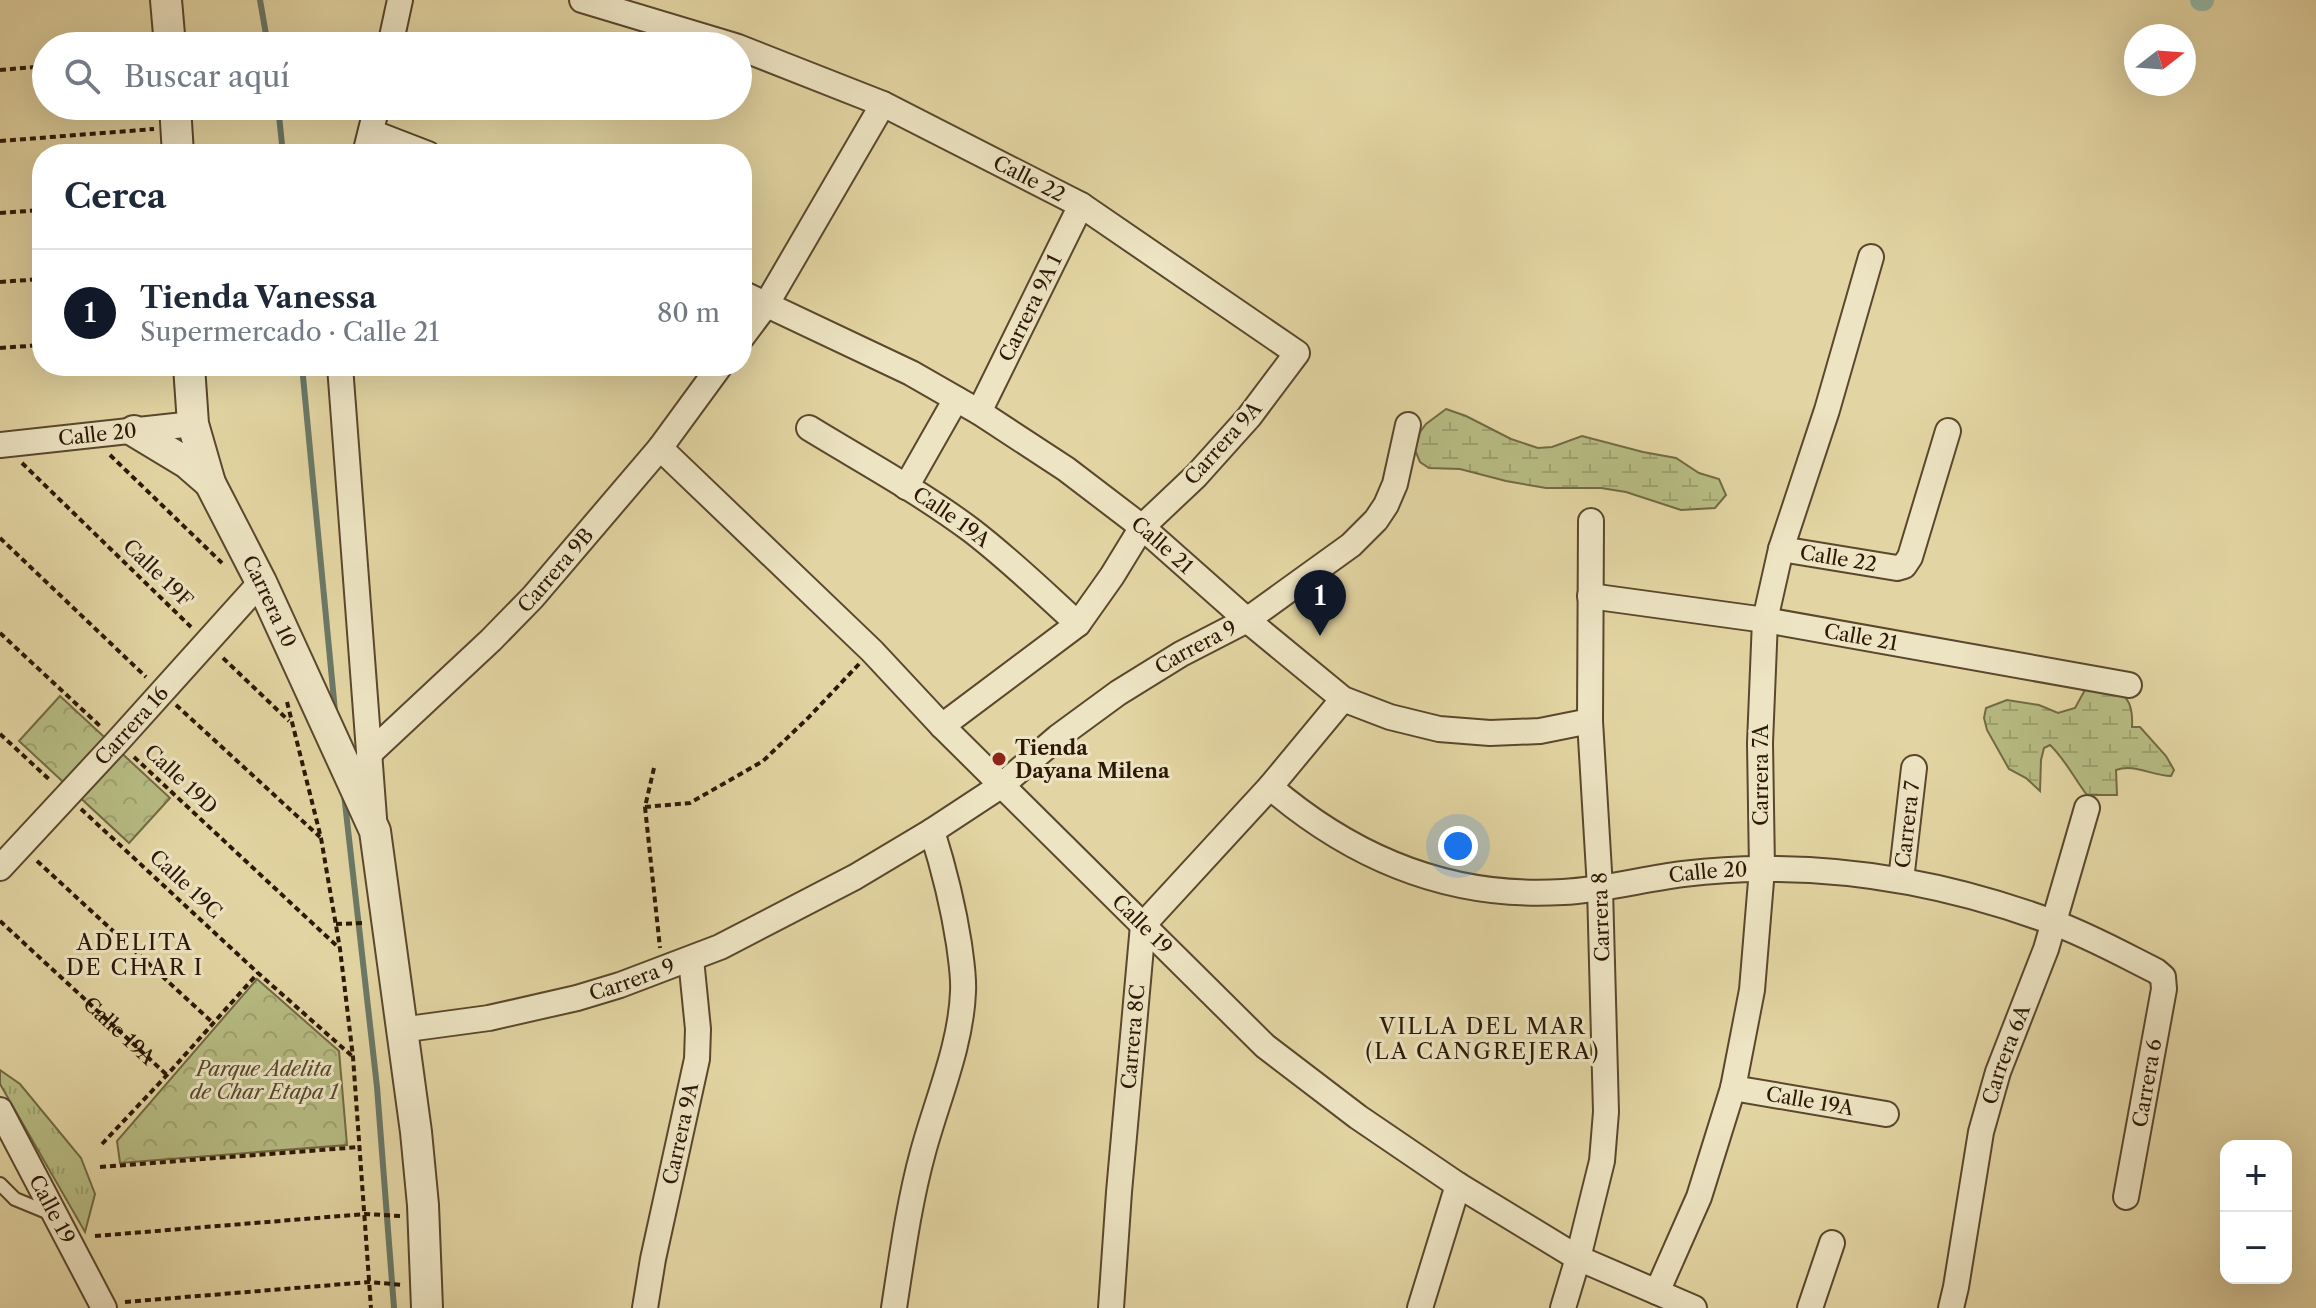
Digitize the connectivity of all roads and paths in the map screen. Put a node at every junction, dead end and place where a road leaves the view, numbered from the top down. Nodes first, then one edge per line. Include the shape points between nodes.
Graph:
1 (166, 0) edge
2 (400, 0) edge
3 (582, 0) edge
4 (169, 32) edge
5 (393, 32) edge
6 (690, 32) edge
7 (752, 52) edge
8 (32, 67) edge
9 (0, 70) edge
10 (883, 104) junction
11 (374, 120) edge
12 (176, 129) edge
13 (0, 141) edge
14 (368, 143) edge
15 (1081, 205) junction
16 (32, 211) edge
17 (0, 213) edge
18 (1871, 257) dead end
19 (32, 280) edge
20 (0, 282) edge
21 (752, 298) edge
22 (766, 305) junction
23 (752, 324) edge
24 (32, 346) edge
25 (0, 348) edge
26 (1297, 353) joint
27 (190, 376) edge
28 (340, 376) edge
29 (713, 376) edge
30 (956, 399) junction
31 (979, 412) junction
32 (193, 424) junction
33 (1408, 425) dead end
34 (809, 428) dead end
35 (134, 431) junction
36 (1948, 431) dead end
37 (89, 434) junction
38 (1, 445) edge
39 (660, 448) junction
40 (210, 483) junction
41 (906, 487) junction
42 (1591, 521) dead end
43 (1142, 527) junction
44 (1781, 549) junction
45 (257, 587) junction
46 (1590, 596) junction
47 (1247, 620) junction
48 (1765, 620) junction
49 (1078, 624) junction
50 (0, 633) edge
51 (206, 642) junction
52 (872, 651) junction
53 (2129, 685) dead end
54 (286, 695) dead end
55 (1343, 699) junction
56 (1590, 721) junction
57 (292, 723) junction
58 (942, 726) junction
59 (0, 734) edge
60 (117, 742) junction
61 (349, 753) junction
62 (654, 768) dead end
63 (1914, 768) dead end
64 (1002, 785) junction
65 (1270, 787) junction
66 (67, 795) junction
67 (645, 807) junction
68 (2087, 808) dead end
69 (932, 831) junction
70 (20, 846) junction
71 (0, 868) edge
72 (1762, 869) junction
73 (1901, 880) junction
74 (1600, 888) junction
75 (0, 921) edge
76 (367, 922) dead end
77 (2053, 922) junction
78 (336, 924) junction
79 (1143, 925) junction
80 (340, 949) junction
81 (691, 959) junction
82 (662, 971) junction
83 (2156, 971) joint
84 (258, 973) junction
85 (213, 1023) junction
86 (400, 1030) junction
87 (353, 1057) junction
88 (167, 1075) junction
89 (1733, 1088) junction
90 (0, 1110) edge
91 (1886, 1114) dead end
92 (102, 1144) dead end
93 (360, 1147) junction
94 (100, 1167) dead end
95 (0, 1184) edge
96 (1458, 1185) junction
97 (2126, 1197) dead end
98 (365, 1214) junction
99 (395, 1216) dead end
100 (57, 1217) junction
101 (95, 1236) dead end
102 (1832, 1243) dead end
103 (1578, 1258) junction
104 (369, 1282) junction
105 (400, 1285) dead end
106 (1657, 1292) junction
107 (103, 1306) edge
108 (371, 1308) edge
109 (427, 1308) edge
110 (645, 1308) edge
111 (894, 1308) edge
112 (1111, 1308) edge
113 (1420, 1308) edge
114 (1563, 1308) edge
115 (1694, 1308) edge
116 (1810, 1308) edge
117 (1951, 1308) edge

1 - 4 street
2 - 5 street
3 - 6 street, Calle 22
7 - 10 street, Calle 22
8 - 9 path
10 - 15 street, Calle 22
10 - 22 street
11 - 14 street
12 - 13 path
15 - 26 street, Calle 22
15 - 31 street, Carrera 9A 1
16 - 17 path
18 - 44 street, Carrera 7A
19 - 20 path
21 - 22 street, Calle 21
22 - 23 street
22 - 30 street, Calle 21
24 - 25 path
26 - 43 street, Carrera 9A via 1238,429
27 - 32 street, Carrera 10
28 - 61 street, Carrera 10
29 - 39 street, Carrera 9B
30 - 31 street, Calle 21
30 - 41 street
31 - 43 street, Calle 21
32 - 35 street, Calle 20
32 - 40 street, Carrera 10
33 - 47 street, Carrera 9 via 1395,484 1376,520 1351,545
34 - 41 street, Calle 19A
35 - 37 street, Calle 20
35 - 40 street
36 - 44 street, Calle 22 via 1904,566
37 - 38 street, Calle 20
37 - 45 path
38 - 51 path, Calle 19F
39 - 52 street, Calle 19
39 - 61 street, Carrera 9B via 491,640
40 - 45 street, Carrera 10
41 - 49 street, Calle 19A via 972,530
42 - 46 street, Carrera 8
43 - 47 street, Calle 21
43 - 49 street, Carrera 9A
44 - 48 street, Carrera 7A
45 - 51 street, Carrera 16
45 - 61 street, Carrera 10
46 - 48 street, Calle 21
46 - 56 street, Carrera 8
47 - 55 street, Calle 21
47 - 64 street, Carrera 9 via 1118,693
48 - 53 street, Calle 21
48 - 72 street, Carrera 7A
49 - 58 street
50 - 60 path, Calle 19D
51 - 57 path, Calle 19F
51 - 60 street, Carrera 16
52 - 58 street, Calle 19
52 - 67 path via 763,761 690,803
54 - 57 path
55 - 56 street, Calle 21 via 1439,729 1540,731
55 - 65 street
56 - 74 street, Carrera 8
57 - 78 path
58 - 64 street, Calle 19
59 - 66 path, Calle 19C
60 - 66 street, Carrera 16
60 - 80 path, Calle 19D
61 - 86 street, Carrera 10 via 375,831
62 - 67 path
63 - 73 street, Carrera 7
64 - 69 street, Carrera 9
64 - 79 street, Calle 19
65 - 74 street, Calle 20 via 1326,831 1424,876 1493,891
65 - 79 street
66 - 70 street, Carrera 16
66 - 84 path, Calle 19C
67 - 82 path
68 - 77 street, Carrera 6A
69 - 81 street, Carrera 9 via 790,912
69 - 111 street via 954,910 963,992 922,1155
70 - 71 street, Carrera 16
70 - 85 path
72 - 73 street, Calle 20
72 - 74 street, Calle 20 via 1682,874
72 - 89 street, Carrera 7A via 1752,990
73 - 77 street, Calle 20
74 - 103 street, Carrera 8 via 1606,1112 1602,1161
75 - 88 path, Calle 19A
76 - 78 path
77 - 83 street, Calle 20
77 - 117 street, Carrera 6A via 1981,1132
78 - 80 path
79 - 96 street, Calle 19 via 1265,1046
79 - 112 street, Carrera 8C
80 - 87 path
81 - 82 street, Carrera 9
81 - 110 street, Carrera 9A via 697,1059
82 - 86 street, Carrera 9 via 533,1009
83 - 97 street, Carrera 6 via 2164,989
84 - 85 path
84 - 87 path, Calle 19C
85 - 88 path
86 - 109 street, Carrera 10 via 416,1132
87 - 93 path
88 - 92 path
89 - 91 street, Calle 19A
89 - 106 street, Carrera 7A via 1699,1197
90 - 100 street, Calle 19
93 - 94 path
93 - 98 path
95 - 100 lane via 15,1199
96 - 103 street, Calle 19
96 - 113 street
98 - 99 path
98 - 101 path
98 - 104 path
100 - 107 street, Calle 19
102 - 116 street
103 - 106 street, Calle 19
103 - 114 street, Carrera 8
104 - 105 path
104 - 107 path
104 - 108 path
106 - 115 street, Calle 19

